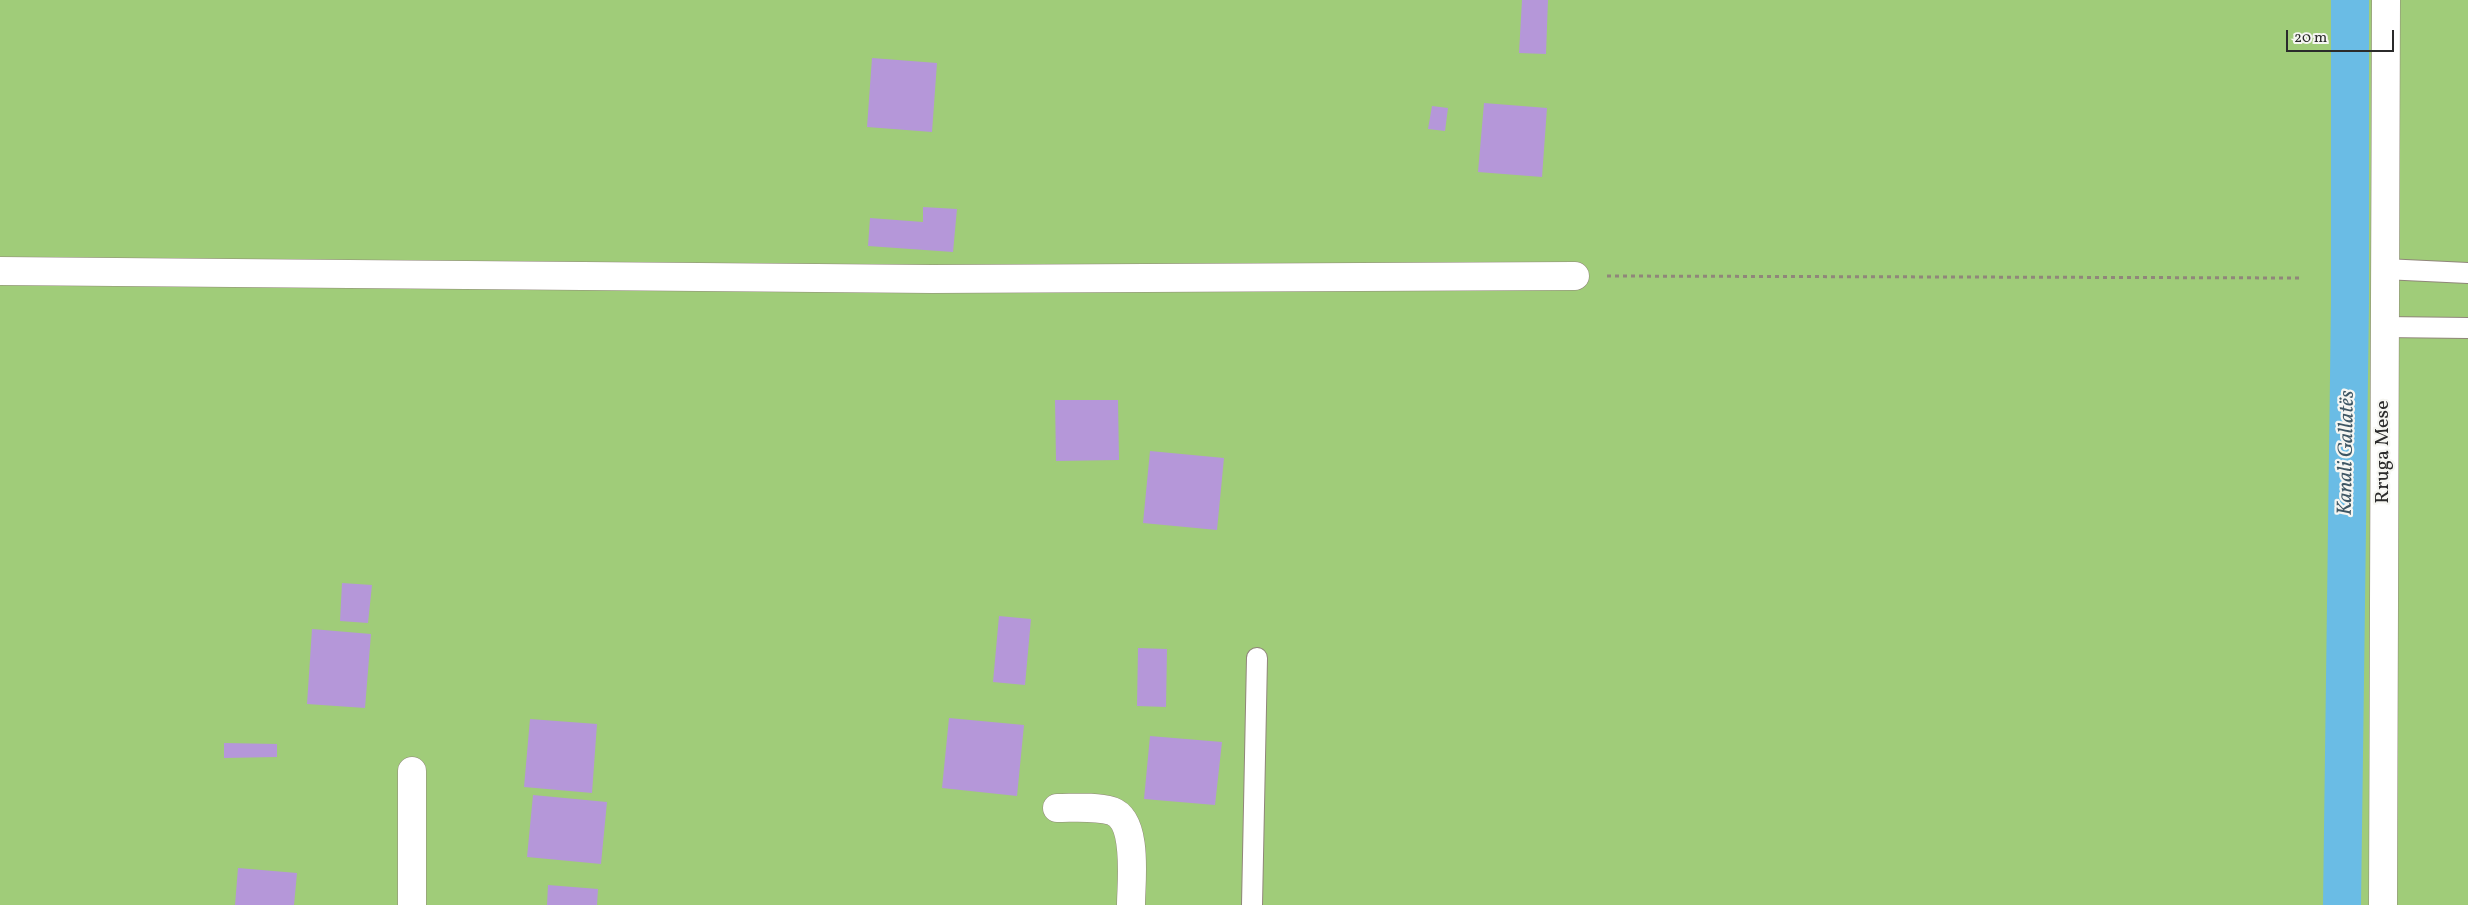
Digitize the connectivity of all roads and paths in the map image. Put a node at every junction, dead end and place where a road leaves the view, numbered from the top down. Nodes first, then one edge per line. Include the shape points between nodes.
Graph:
1 (2386, 0) edge
2 (2384, 269) junction
3 (0, 271) edge
4 (2468, 273) edge
5 (1575, 276) joint
6 (2302, 278) dead end
7 (2384, 327) junction
8 (2468, 328) edge
9 (1257, 658) dead end
10 (412, 770) dead end
11 (1057, 808) dead end
12 (412, 905) edge
13 (1131, 905) edge
14 (1252, 905) edge
15 (2383, 905) edge

1 - 2 street, Rruga Mese
2 - 4 lane
2 - 7 street, Rruga Mese
3 - 5 street via 922,278
5 - 6 path
7 - 8 lane
7 - 15 street, Rruga Mese
9 - 14 lane
10 - 12 street
11 - 13 street via 1096,808 1114,812 1126,824 1132,847

